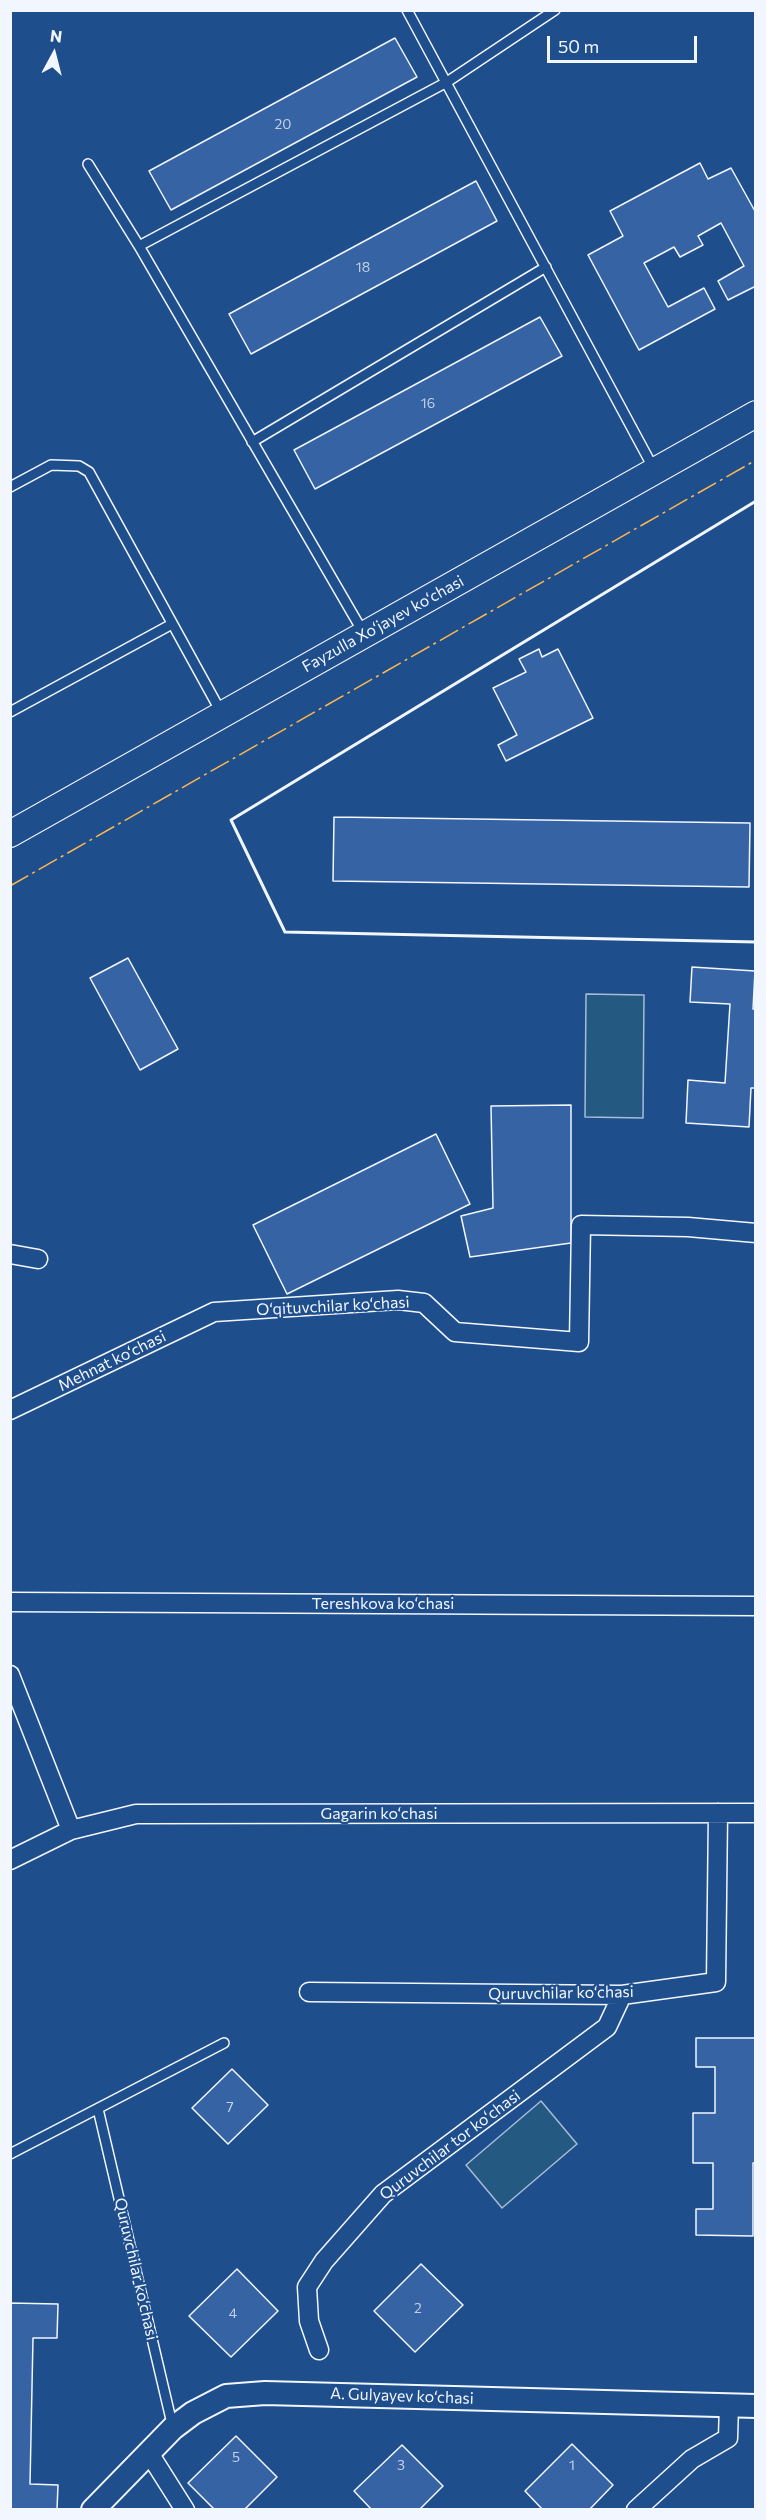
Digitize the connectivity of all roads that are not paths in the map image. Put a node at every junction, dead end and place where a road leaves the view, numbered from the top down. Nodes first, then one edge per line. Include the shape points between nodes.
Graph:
1 (407, 10) edge
2 (555, 10) edge
3 (447, 82) junction
4 (87, 164) dead end
5 (139, 246) junction
6 (546, 267) junction
7 (756, 414) edge
8 (252, 442) junction
9 (655, 471) junction
10 (10, 487) edge
11 (172, 624) junction
12 (364, 634) junction
13 (10, 712) edge
14 (222, 715) junction
15 (10, 834) edge
16 (756, 1233) edge
17 (10, 1254) edge
18 (38, 1259) dead end
19 (214, 1312) joint
20 (10, 1410) edge
21 (10, 1602) edge
22 (756, 1606) edge
23 (10, 1675) edge
24 (718, 1813) junction
25 (756, 1813) edge
26 (71, 1830) junction
27 (10, 1860) edge
28 (309, 1992) dead end
29 (622, 1995) junction
30 (224, 2043) dead end
31 (98, 2109) junction
32 (10, 2154) edge
33 (319, 2350) dead end
34 (729, 2405) junction
35 (756, 2406) edge
36 (173, 2428) junction
37 (149, 2453) junction
38 (93, 2510) edge
39 (185, 2510) edge
40 (636, 2510) edge

1 - 3 lane
2 - 3 lane
3 - 5 lane
3 - 6 lane
4 - 5 lane
5 - 8 lane
6 - 8 lane
6 - 9 lane
7 - 9 main road, Fayzulla Xo‘jayev ko‘chasi
8 - 12 lane
9 - 12 main road, Fayzulla Xo‘jayev ko‘chasi
10 - 11 lane via 51,465 79,466 88,472
11 - 13 lane
11 - 14 lane
12 - 14 main road, Fayzulla Xo‘jayev ko‘chasi
14 - 15 main road, Fayzulla Xo‘jayev ko‘chasi
16 - 19 street, O‘qituvchilar ko‘chasi via 581,1225 579,1342 455,1332 424,1303 398,1300
17 - 18 street
19 - 20 street, Mehnat ko‘chasi
21 - 22 street, Tereshkova ko‘chasi
23 - 26 street
24 - 25 street, Gagarin ko‘chasi
24 - 26 street, Gagarin ko‘chasi via 136,1814
24 - 29 street, Quruvchilar ko‘chasi via 716,1982
26 - 27 street, Gagarin ko‘chasi
28 - 29 street, Quruvchilar ko‘chasi
29 - 33 street, Quruvchilar tor ko‘chasi via 607,2027 383,2194 324,2261 307,2287 309,2321
30 - 31 lane
31 - 32 lane
31 - 36 lane, Quruvchilar ko‘chasi
34 - 35 street, A. Gulyayev ko‘chasi
34 - 36 street, A. Gulyayev ko‘chasi via 265,2392 226,2396
34 - 40 street via 728,2438 692,2459
36 - 37 street, A. Gulyayev ko‘chasi
37 - 38 street, A. Gulyayev ko‘chasi
37 - 39 street

